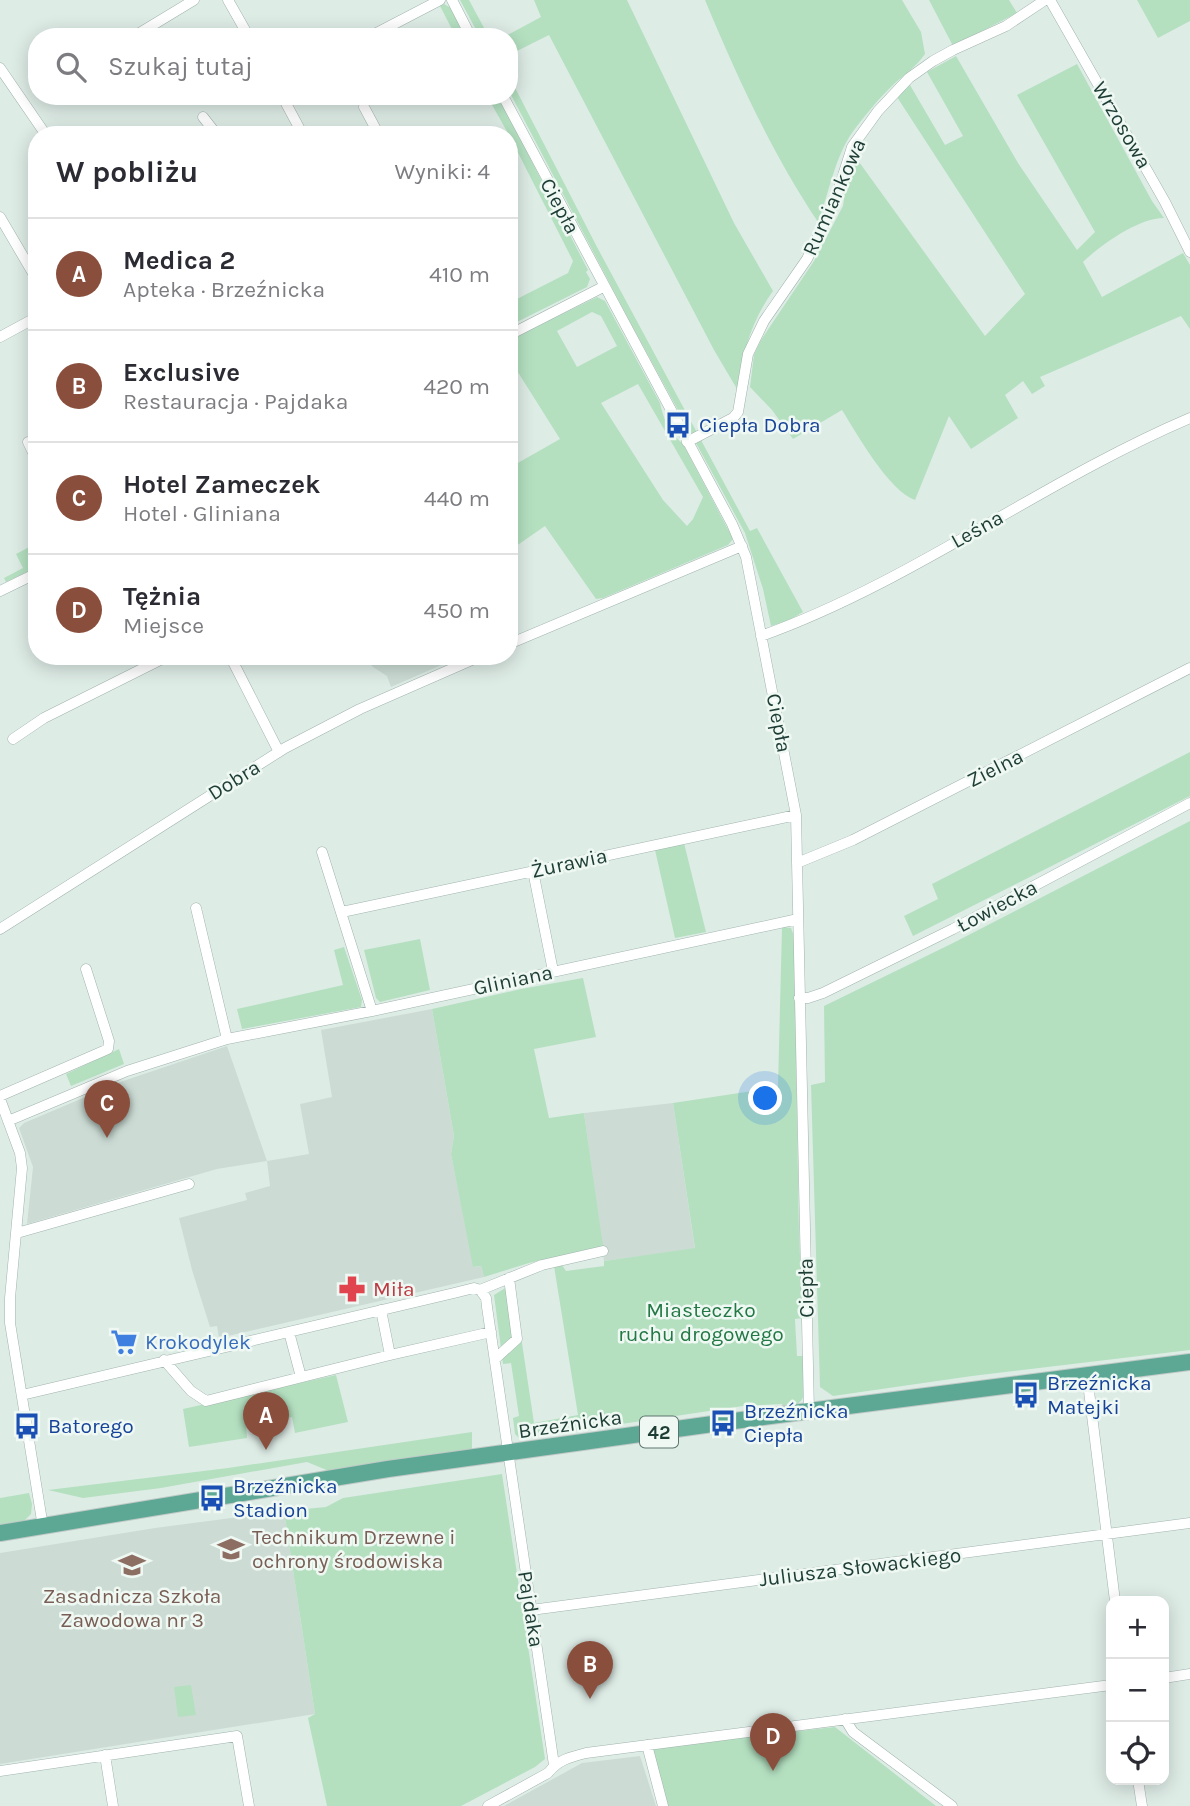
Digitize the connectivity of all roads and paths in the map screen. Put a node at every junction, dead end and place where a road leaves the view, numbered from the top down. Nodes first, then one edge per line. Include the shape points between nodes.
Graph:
1 (194, 0) edge
2 (228, 0) edge
3 (440, 0) edge
4 (452, 0) edge
5 (1045, 0) edge
6 (1050, 0) edge
7 (149, 28) edge
8 (244, 28) edge
9 (386, 28) edge
10 (466, 28) edge
11 (0, 68) edge
12 (287, 105) edge
13 (508, 105) edge
14 (364, 107) dead end
15 (203, 117) dead end
16 (40, 126) edge
17 (210, 126) edge
18 (298, 126) edge
19 (374, 126) edge
20 (0, 218) edge
21 (1190, 252) edge
22 (28, 265) edge
23 (603, 287) junction
24 (28, 322) edge
25 (518, 330) edge
26 (0, 337) edge
27 (1190, 418) edge
28 (687, 442) junction
29 (742, 545) junction
30 (28, 577) edge
31 (0, 591) edge
32 (761, 636) junction
33 (518, 640) edge
34 (150, 665) edge
35 (235, 665) edge
36 (460, 665) edge
37 (1190, 668) edge
38 (13, 739) dead end
39 (279, 752) junction
40 (1190, 803) edge
41 (796, 815) junction
42 (322, 852) dead end
43 (797, 863) junction
44 (533, 871) junction
45 (196, 908) dead end
46 (342, 912) junction
47 (798, 919) junction
48 (0, 929) edge
49 (86, 969) dead end
50 (553, 971) junction
51 (799, 998) junction
52 (372, 1010) junction
53 (227, 1039) junction
54 (0, 1098) edge
55 (8, 1121) junction
56 (189, 1184) dead end
57 (17, 1233) junction
58 (604, 1251) dead end
59 (509, 1278) junction
60 (480, 1290) junction
61 (381, 1310) junction
62 (5, 1324) edge
63 (289, 1332) junction
64 (491, 1332) junction
65 (390, 1355) junction
66 (495, 1359) junction
67 (164, 1360) junction
68 (1190, 1362) edge
69 (1087, 1375) junction
70 (301, 1377) junction
71 (22, 1395) junction
72 (809, 1412) junction
73 (508, 1454) junction
74 (1190, 1523) edge
75 (43, 1527) junction
76 (0, 1533) edge
77 (1107, 1535) junction
78 (1114, 1596) edge
79 (531, 1610) junction
80 (1190, 1674) edge
81 (1169, 1677) edge
82 (1106, 1686) edge
83 (845, 1719) junction
84 (647, 1745) junction
85 (105, 1755) junction
86 (554, 1765) junction
87 (0, 1771) edge
88 (1139, 1785) edge
89 (113, 1806) edge
90 (249, 1806) edge
91 (488, 1806) edge
92 (663, 1806) edge
93 (952, 1806) edge
94 (1142, 1806) edge

1 - 7 street
2 - 8 street
3 - 9 street
4 - 10 street
5 - 28 street, Rumiankowa via 1006,26 933,61 909,78 878,111 852,147 835,201 807,259 764,321 748,354 738,412
6 - 21 street, Wrzosowa
11 - 16 street
12 - 18 street
13 - 23 street, Ciepła
14 - 19 street
15 - 17 street
20 - 22 street
23 - 25 street
23 - 28 street, Ciepła
24 - 26 street
27 - 32 street, Leśna via 874,586
28 - 29 street, Ciepła
29 - 32 street, Ciepła
29 - 33 street
30 - 31 street
32 - 41 street, Ciepła
34 - 38 street via 44,718
35 - 39 street
36 - 39 street, Dobra via 359,709
37 - 43 street, Zielna via 853,840
39 - 48 street, Dobra
40 - 51 street, Łowiecka via 953,929 823,993
41 - 43 street, Ciepła
41 - 44 street, Żurawia
42 - 46 street
43 - 47 street, Ciepła
44 - 46 street, Żurawia
44 - 50 street
45 - 53 street
46 - 52 street
47 - 50 street, Gliniana
47 - 51 street, Ciepła
49 - 54 street via 108,1049
50 - 52 street, Gliniana
51 - 72 street, Ciepła
52 - 53 street, Gliniana
53 - 55 street, Gliniana via 127,1071
54 - 55 street
55 - 57 street via 22,1168
56 - 57 street
57 - 62 street
58 - 59 street
59 - 60 street
59 - 66 street via 517,1339
60 - 61 street
60 - 64 street
61 - 63 street
61 - 65 street
62 - 71 street
63 - 67 street
63 - 70 street
64 - 65 street
64 - 66 street
65 - 70 street
66 - 73 street
67 - 70 street via 202,1401
67 - 71 street
68 - 69 main road, Brzeźnicka / 42
69 - 72 main road, Brzeźnicka / 42
69 - 77 street
71 - 75 street
72 - 73 main road, Brzeźnicka / 42
73 - 75 main road, Brzeźnicka / 42 via 348,1475
73 - 79 street, Pajdaka
74 - 77 street, Juliusza Słowackiego
75 - 76 main road, Brzeźnicka / 42
77 - 78 street
77 - 79 street, Juliusza Słowackiego
79 - 86 street, Pajdaka
80 - 81 street
82 - 83 street
83 - 84 street
83 - 93 street via 853,1732
84 - 86 street via 586,1753
84 - 92 street
85 - 87 street
85 - 89 street
85 - 90 street via 237,1736
86 - 91 street via 539,1779
88 - 94 street

